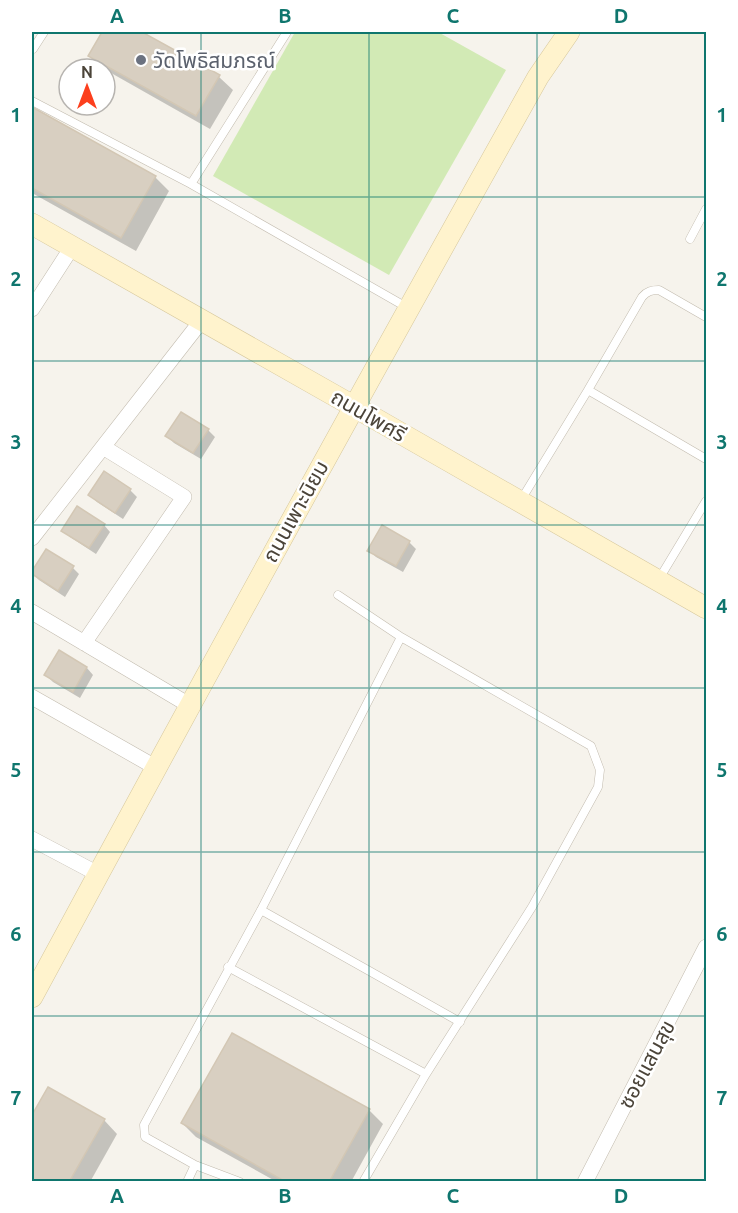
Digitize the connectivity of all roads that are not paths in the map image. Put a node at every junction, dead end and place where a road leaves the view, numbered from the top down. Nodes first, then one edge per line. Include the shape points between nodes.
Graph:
1 (44, 32) edge
2 (287, 32) edge
3 (569, 32) edge
4 (32, 49) edge
5 (32, 101) edge
6 (191, 184) junction
7 (706, 208) edge
8 (32, 224) edge
9 (690, 239) dead end
10 (72, 247) junction
11 (408, 308) junction
12 (32, 309) edge
13 (706, 317) edge
14 (202, 320) junction
15 (588, 390) junction
16 (353, 406) junction
17 (103, 447) junction
18 (706, 459) edge
19 (520, 501) junction
20 (706, 501) edge
21 (32, 538) edge
22 (658, 581) junction
23 (338, 595) dead end
24 (706, 608) edge
25 (32, 612) edge
26 (401, 637) junction
27 (84, 643) junction
28 (32, 697) edge
29 (189, 705) junction
30 (155, 767) junction
31 (32, 838) edge
32 (98, 874) junction
33 (261, 910) junction
34 (706, 947) edge
35 (228, 967) junction
36 (34, 988) edge
37 (460, 1022) junction
38 (426, 1074) junction
39 (195, 1165) junction
40 (186, 1182) edge
41 (240, 1182) edge
42 (363, 1182) edge
43 (585, 1182) edge

1 - 4 lane
2 - 6 lane
3 - 11 street, ถนนเพาะนิยม via 538,77
5 - 6 lane
6 - 11 lane
7 - 9 lane
8 - 10 street, ถนนโพศรี
10 - 12 street
10 - 14 street, ถนนโพศรี
11 - 16 street, ถนนเพาะนิยม
13 - 15 lane via 659,290 645,293
14 - 16 street, ถนนโพศรี
14 - 17 street
15 - 18 lane
15 - 19 lane
16 - 19 street, ถนนโพศรี
16 - 29 street, ถนนเพาะนิยม
17 - 21 street
17 - 27 street via 184,497
19 - 22 street, ถนนโพศรี
20 - 22 lane
22 - 24 street, ถนนโพศรี
23 - 26 lane
25 - 27 street
26 - 33 lane
26 - 37 lane via 591,746 600,770 598,787 543,887
27 - 29 street
28 - 30 street
29 - 30 street, ถนนเพาะนิยม
30 - 32 street, ถนนเพาะนิยม
31 - 32 street
32 - 36 street, ถนนเพาะนิยม
33 - 35 lane
33 - 37 lane
34 - 43 street, ซอยแสนสุข
35 - 38 lane
35 - 39 lane via 144,1125 145,1137
37 - 38 lane
38 - 42 lane
39 - 40 lane
39 - 41 lane

